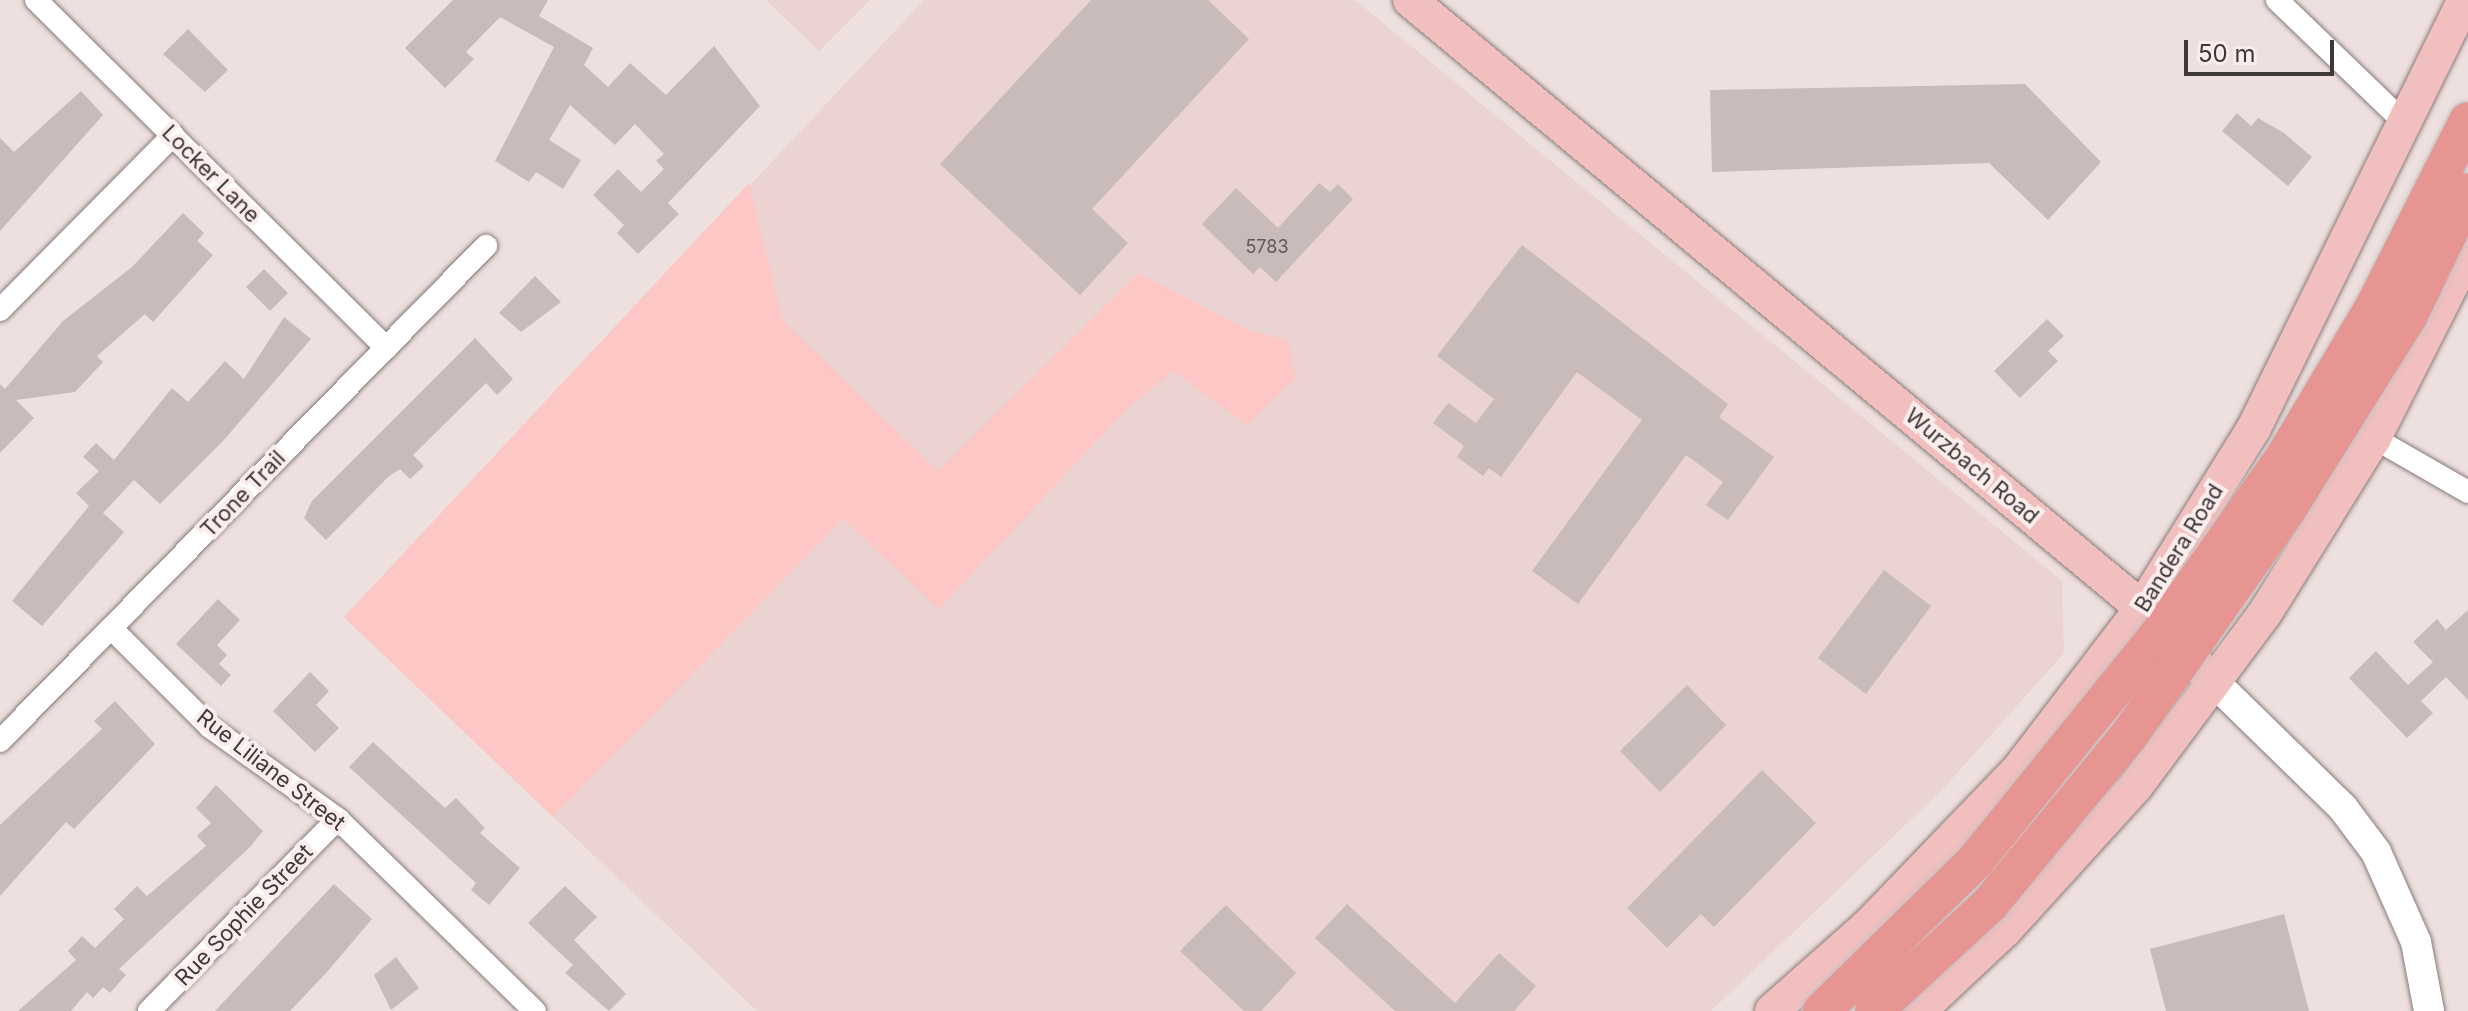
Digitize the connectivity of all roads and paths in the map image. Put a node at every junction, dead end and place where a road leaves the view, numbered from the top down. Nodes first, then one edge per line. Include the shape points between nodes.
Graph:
1 (36, 0) edge
2 (1410, 0) edge
3 (2277, 0) edge
4 (2465, 0) edge
5 (2468, 121) edge
6 (2405, 123) junction
7 (173, 135) junction
8 (2468, 192) edge
9 (486, 246) dead end
10 (2468, 252) edge
11 (0, 310) edge
12 (386, 348) junction
13 (2374, 438) junction
14 (2468, 492) edge
15 (2142, 608) junction
16 (111, 628) junction
17 (2213, 681) junction
18 (0, 741) edge
19 (338, 819) junction
20 (149, 1011) edge
21 (535, 1011) edge
22 (1772, 1011) edge
23 (1822, 1011) edge
24 (1874, 1011) edge
25 (1919, 1011) edge
26 (2429, 1011) edge

1 - 7 street, Locker Lane
2 - 15 main road, Wurzbach Road
3 - 6 street
4 - 6 main road, Bandera Road
5 - 23 highway, bridge via 2374,307 2284,458 2156,638 1976,860
6 - 15 main road, Bandera Road via 2254,428
7 - 11 street
7 - 12 street, Locker Lane
8 - 24 highway, bridge via 2409,315 2288,508 2130,734 1990,904
9 - 12 street, Trone Trail
10 - 13 main road
12 - 16 street, Trone Trail
13 - 14 street
13 - 17 main road via 2265,613
15 - 17 main road, Wurzbach Road
15 - 22 main road, Bandera Road via 2019,769 1867,927
16 - 18 street, Trone Trail
16 - 19 street, Rue Liliane Street via 210,727
17 - 25 main road via 2136,786 2005,930
17 - 26 main road, Wurzbach Road via 2343,808 2376,852 2416,942
19 - 20 street, Rue Sophie Street
19 - 21 street, Rue Liliane Street

